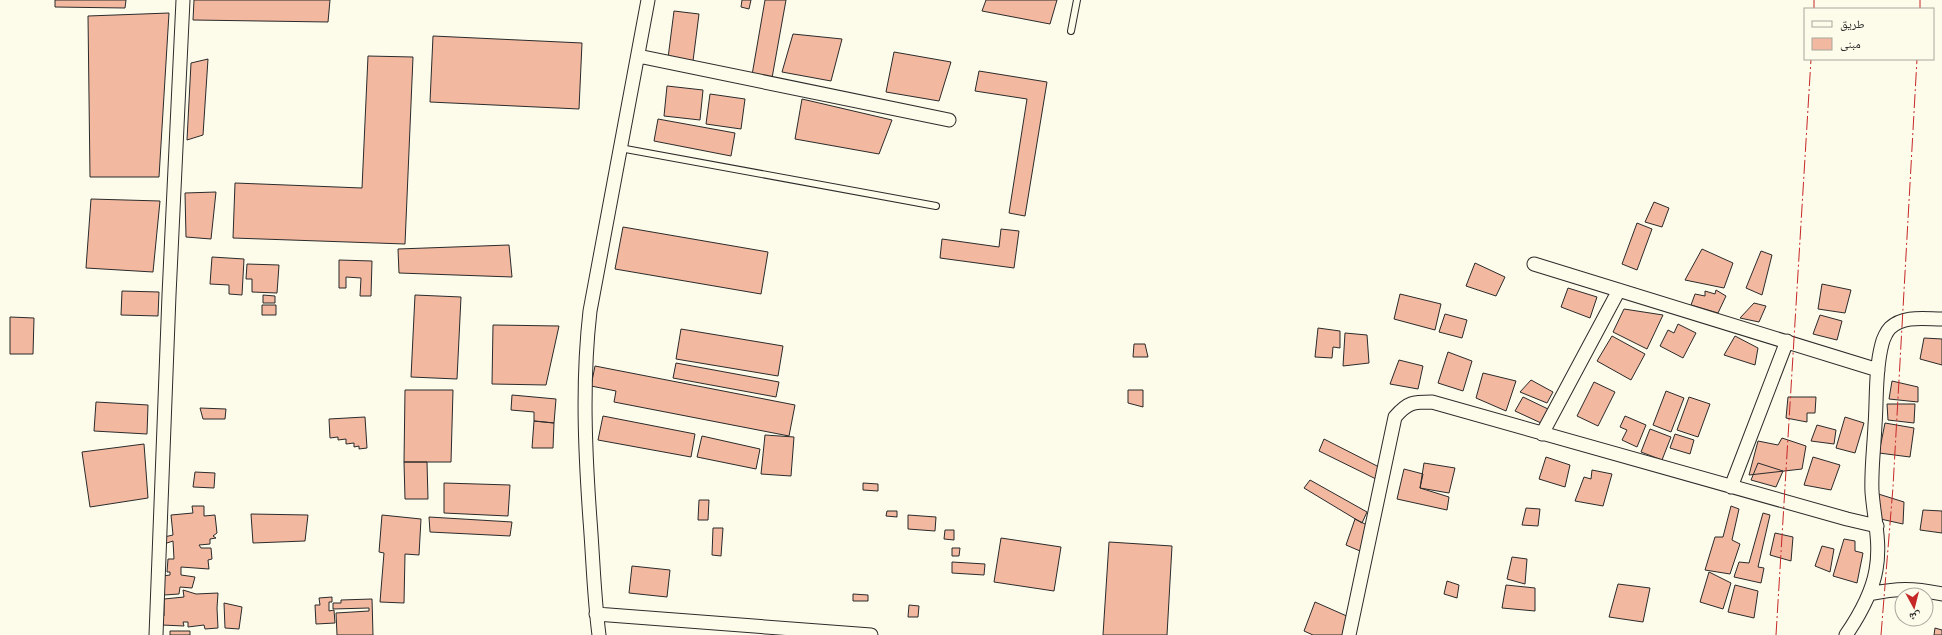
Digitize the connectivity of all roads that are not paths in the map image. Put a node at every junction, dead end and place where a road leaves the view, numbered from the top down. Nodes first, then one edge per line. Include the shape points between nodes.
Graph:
1 (183, 0) edge
2 (648, 0) edge
3 (1077, 0) edge
4 (1071, 31) dead end
5 (638, 56) junction
6 (949, 120) dead end
7 (620, 148) junction
8 (936, 206) dead end
9 (1534, 264) dead end
10 (1619, 290) junction
11 (1942, 319) edge
12 (1787, 341) junction
13 (1878, 370) junction
14 (1542, 434) junction
15 (1731, 487) junction
16 (1877, 526) junction
17 (1869, 594) junction
18 (1942, 594) edge
19 (596, 614) junction
20 (156, 635) edge
21 (599, 635) edge
22 (871, 635) edge
23 (1350, 635) edge
24 (1846, 635) edge

1 - 20 street
2 - 5 street
3 - 4 lane
5 - 6 street
5 - 7 street
7 - 8 lane
7 - 19 street via 590,312 584,380 587,478
9 - 10 street
10 - 12 street
10 - 14 street
11 - 13 street via 1911,319 1898,322 1889,329 1882,343
12 - 13 street
12 - 15 street
13 - 16 street via 1872,492
14 - 15 street
14 - 23 street via 1432,402 1413,402 1404,407 1396,417
15 - 16 street
16 - 17 street via 1879,545 1876,571
17 - 18 street via 1896,588 1910,588
17 - 24 street
19 - 21 street
19 - 22 street

